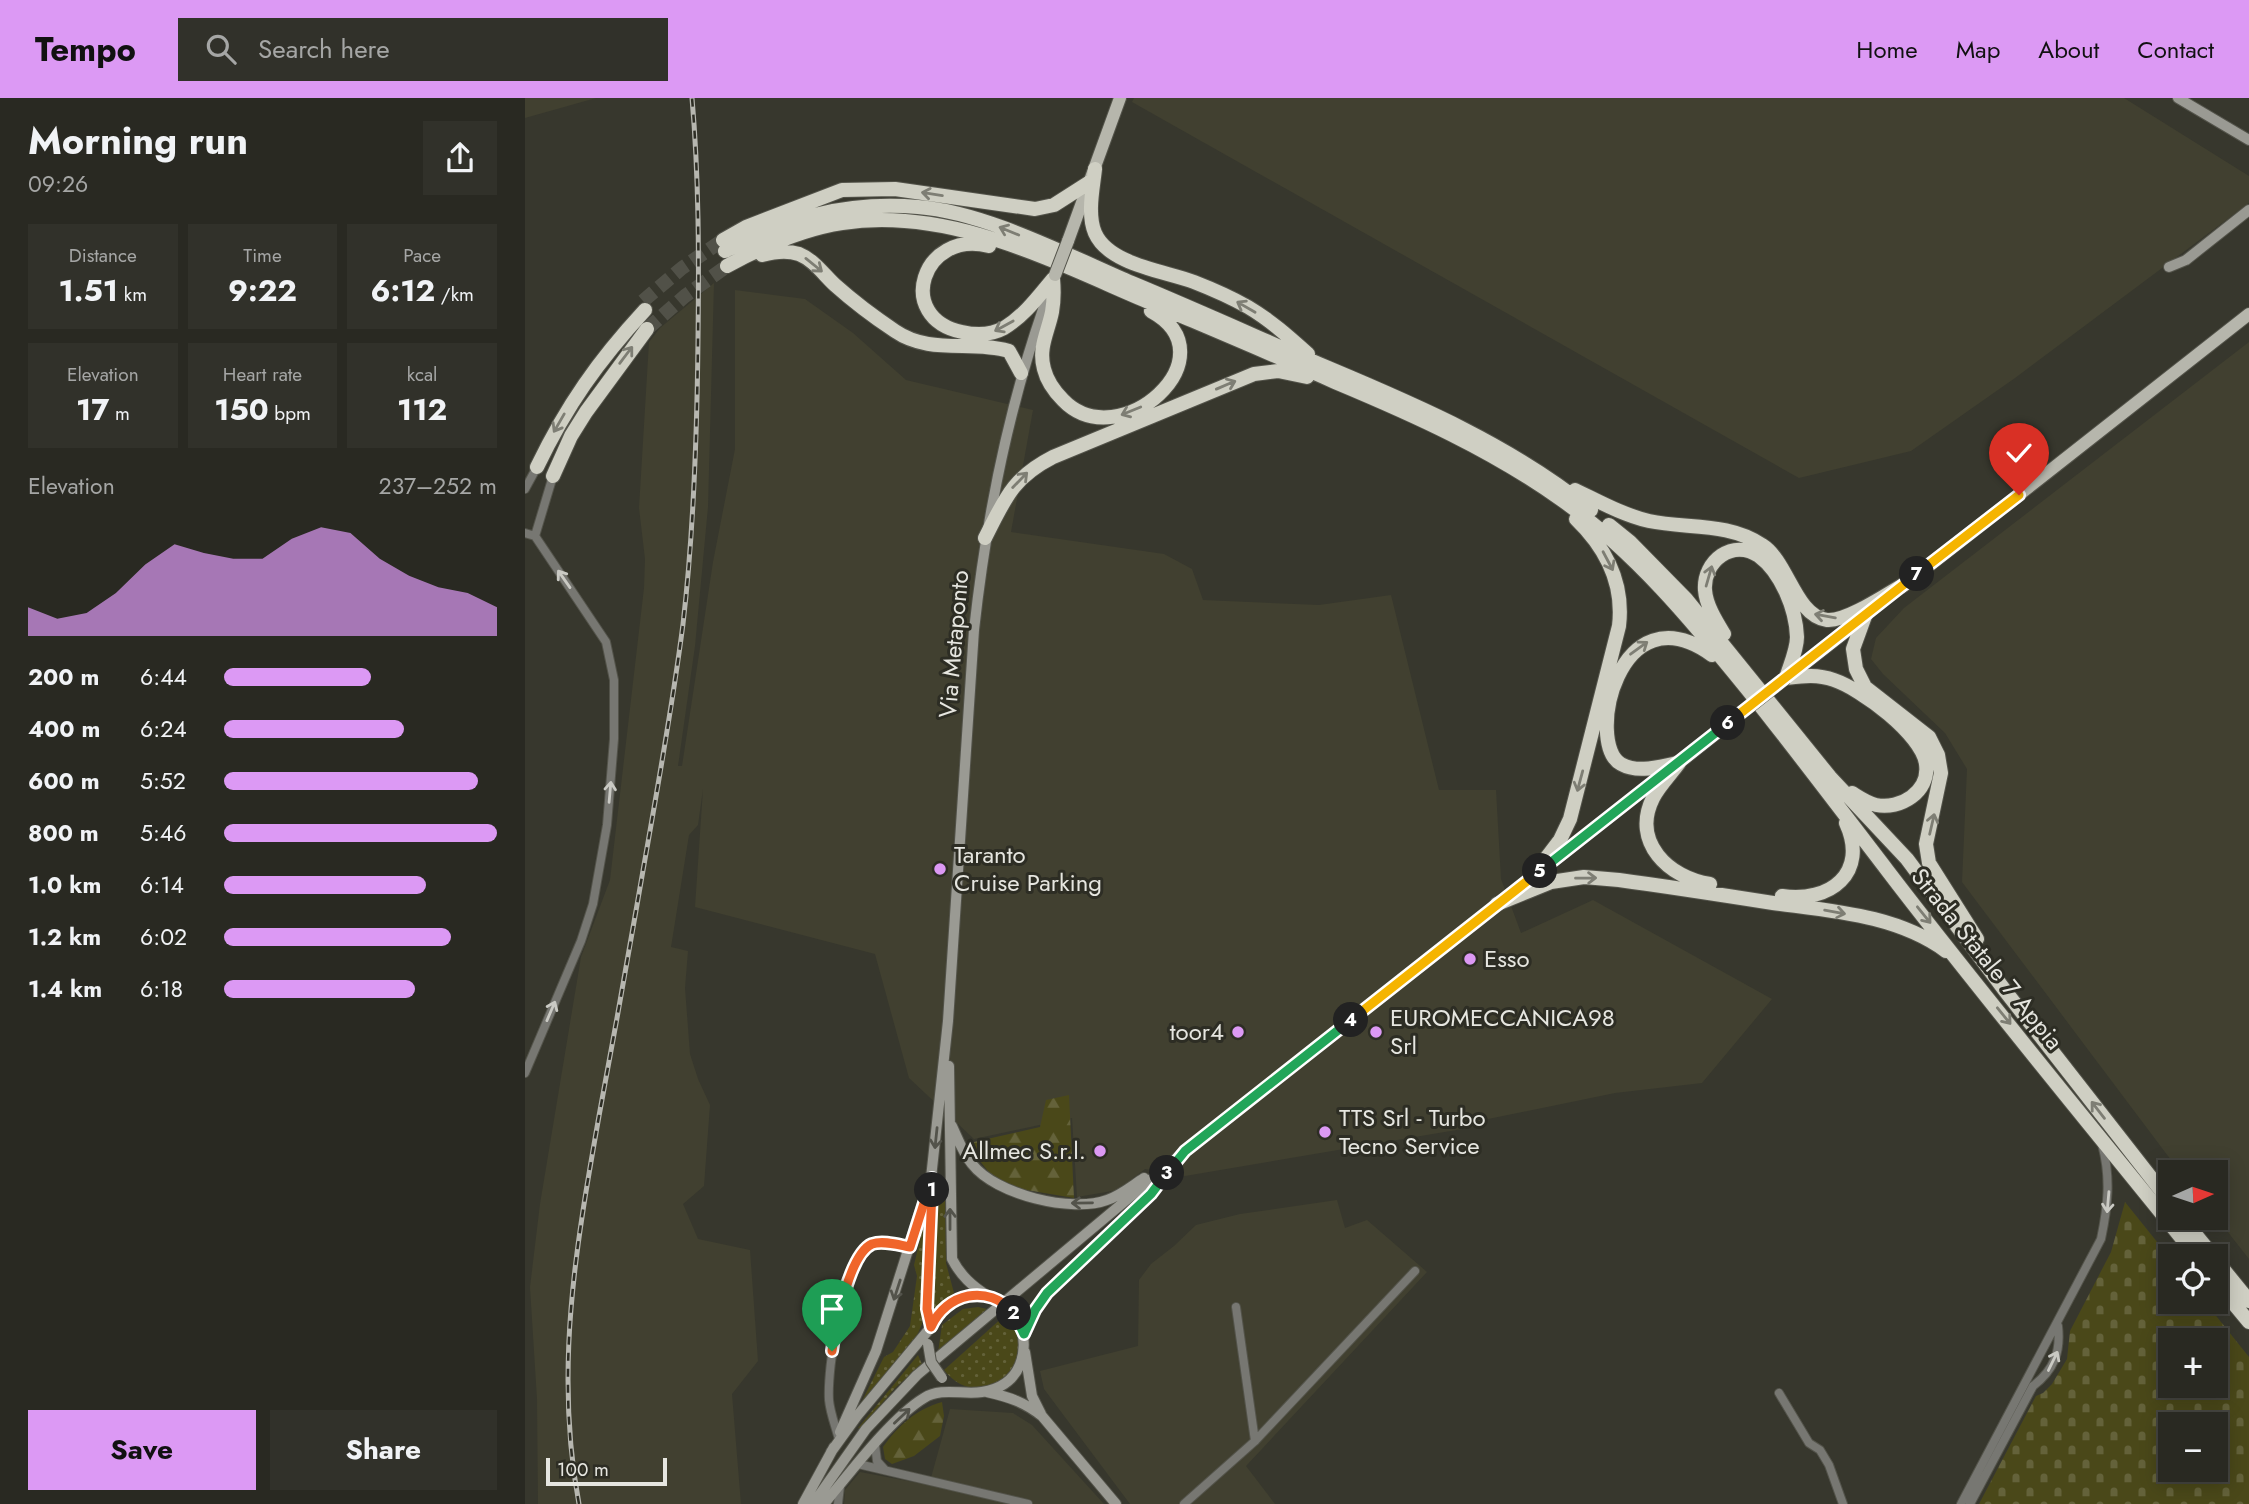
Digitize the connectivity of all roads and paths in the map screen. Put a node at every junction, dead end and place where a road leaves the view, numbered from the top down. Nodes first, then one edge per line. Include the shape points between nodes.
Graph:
1 (2178, 98) edge
2 (1119, 99) edge
3 (2249, 140) edge
4 (1092, 175) junction
5 (2249, 210) edge
6 (1021, 249) junction
7 (725, 252) junction
8 (2169, 267) dead end
9 (1054, 277) junction
10 (1104, 283) junction
11 (644, 305) tunnel mouth
12 (2249, 314) edge
13 (647, 329) tunnel mouth
14 (1320, 364) junction
15 (1021, 373) junction
16 (1338, 383) junction
17 (537, 467) joint
18 (1532, 473) junction
19 (553, 476) joint
20 (525, 489) edge
21 (525, 533) edge
22 (535, 536) junction
23 (985, 538) junction
24 (1908, 582) junction
25 (1865, 616) junction
26 (1733, 663) junction
27 (1786, 678) junction
28 (1750, 685) junction
29 (1679, 762) junction
30 (1830, 777) junction
31 (1833, 797) junction
32 (1531, 878) junction
33 (1497, 904) junction
34 (1961, 962) junction
35 (2006, 992) junction
36 (948, 1021) junction
37 (525, 1073) edge
38 (950, 1122) junction
39 (2099, 1135) junction
40 (1185, 1151) junction
41 (932, 1178) junction
42 (2158, 1187) edge
43 (2192, 1230) edge
44 (2186, 1244) edge
45 (2203, 1244) edge
46 (910, 1247) junction
47 (1415, 1271) dead end
48 (2228, 1275) edge
49 (989, 1296) junction
50 (2228, 1297) edge
51 (2249, 1301) edge
52 (1236, 1307) dead end
53 (2249, 1322) edge
54 (2058, 1324) junction
55 (931, 1327) junction
56 (1024, 1334) junction
57 (1024, 1352) junction
58 (967, 1391) junction
59 (984, 1392) junction
60 (1779, 1393) dead end
61 (1042, 1416) junction
62 (838, 1436) junction
63 (1255, 1441) junction
64 (875, 1445) junction
65 (831, 1452) junction
66 (858, 1464) junction
67 (885, 1470) junction
68 (840, 1486) junction
69 (803, 1504) edge
70 (813, 1504) edge
71 (824, 1504) edge
72 (838, 1504) edge
73 (1028, 1504) edge
74 (1116, 1504) edge
75 (1184, 1504) edge
76 (1843, 1504) edge
77 (1961, 1504) edge
78 (1970, 1504) edge

1 - 3 main road
2 - 4 main road
4 -> 7 highway via 1054,205 1035,209 895,189 842,190 746,227
4 - 9 main road, bridge
14 -> 4 highway via 1248,307 1195,282 1127,261 1105,248 1094,232
5 - 8 main road via 2186,260
6 - 7 highway via 955,229 884,221 843,223 748,254
9 -> 6 highway via 1030,307 995,331 958,331 940,323 928,310 925,274 942,253 972,244
6 - 10 highway
14 -> 7 highway via 963,214 919,207 840,208 796,220
7 -> 15 highway via 800,255 897,333 919,344 991,346 1009,351
10 -> 9 highway via 1118,296 1165,320 1177,337 1180,353 1173,379 1162,393 1131,411 1105,418 1068,406 1046,376 1041,350 1052,313
9 - 15 main road, Via Metaponto
10 - 16 highway
11 -> 17 highway via 579,390
12 - 24 main road
19 -> 13 highway via 586,412
14 - 18 highway via 1496,445
15 - 23 main road, Via Metaponto
16 - 18 highway
23 -> 16 highway via 1016,482 1053,457 1254,374 1278,371
17 - 20 street
24 -> 18 highway via 1841,618 1826,620 1802,604 1765,546 1745,535 1646,520
18 - 26 highway via 1575,497 1630,542 1686,599
18 -> 32 highway via 1539,491 1577,520 1600,547 1615,577 1621,607 1616,645 1570,819
19 - 22 street
21 - 22 street
37 -> 22 street via 593,904 607,825 614,740 614,680 607,642
23 - 36 main road, Via Metaponto via 974,630
24 - 25 main road
25 - 27 main road
35 -> 25 highway via 1929,863 1926,844 1941,773 1938,755 1929,737 1865,687 1856,669 1853,649
26 -> 27 highway via 1705,590 1707,573 1716,558 1744,550 1772,567 1793,614 1797,638
26 - 28 highway
29 -> 26 highway via 1632,768 1619,763 1610,752 1608,711 1627,658 1642,644 1679,638
27 - 29 main road, bridge
27 - 30 highway via 1836,680 1865,696 1909,733 1926,763 1919,790 1910,799 1889,806 1863,801
28 - 30 highway, Strada Statale 7 Appia
28 - 31 highway, Strada Statale 7 Appia
29 - 31 highway via 1653,798 1647,818 1649,836 1657,855 1672,871 1696,882 1794,898 1824,894 1842,882 1852,862 1853,838
29 - 32 main road
30 - 35 highway, Strada Statale 7 Appia via 1907,859
31 -> 34 highway, Strada Statale 7 Appia
32 - 33 main road
33 -> 34 highway via 1551,882 1584,877 1619,880 1899,925
33 - 40 main road
34 -> 39 highway, Strada Statale 7 Appia
42 -> 35 highway, Strada Statale 7 Appia
36 - 38 main road
36 -> 41 main road
40 -> 38 main road via 1107,1201 1060,1202 1014,1194 993,1182 973,1166
49 -> 38 main road via 972,1286 952,1259
39 - 44 highway, Strada Statale 7 Appia
39 -> 54 street via 2109,1180 2108,1209 2101,1239
40 - 56 main road via 1151,1194 1047,1293
40 - 70 main road via 917,1375 866,1429
41 - 46 main road
41 - 55 main road via 927,1309
43 - 45 highway
46 -> 62 main road via 876,1351
46 - 62 street via 873,1244 864,1250 846,1287 830,1376 829,1401
47 - 63 street
48 - 51 highway
49 - 55 main road via 956,1299 940,1311
49 - 56 main road, bridge via 1018,1318
50 - 53 highway
52 - 63 street
54 - 77 street
78 -> 54 street via 2033,1386 2046,1377 2060,1347
55 - 58 main road, bridge via 932,1362 942,1378
55 - 65 main road
56 - 57 main road
57 - 59 main road via 1010,1379
57 - 61 main road
58 - 59 main road
64 -> 58 main road via 925,1397
59 - 61 main road via 1012,1397
60 - 76 street via 1806,1439 1829,1465
61 - 74 main road
62 - 65 main road
63 - 75 street
64 - 66 main road
64 - 67 street via 877,1461
65 - 69 main road
66 - 67 street
66 - 68 main road
67 - 73 street
68 - 71 main road
68 - 72 street

